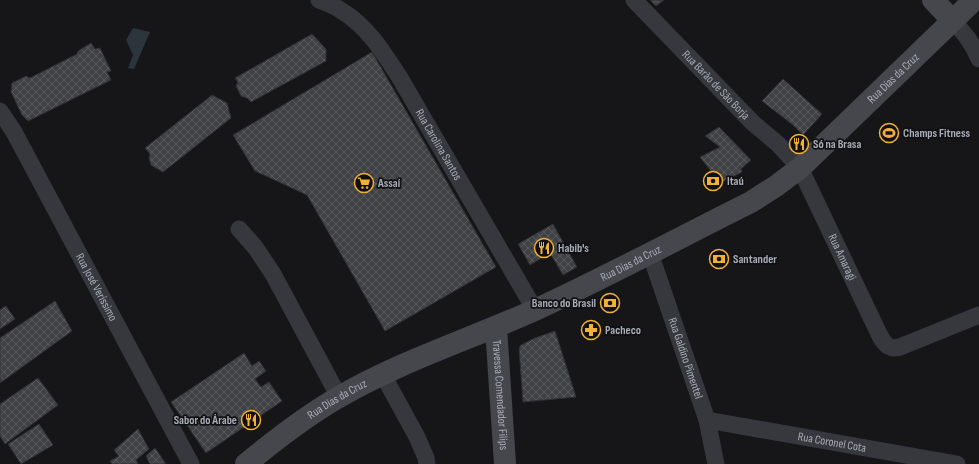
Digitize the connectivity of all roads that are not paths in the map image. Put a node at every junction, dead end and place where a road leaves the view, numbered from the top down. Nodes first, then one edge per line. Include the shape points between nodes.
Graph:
1 (319, 0) edge
2 (634, 0) edge
3 (933, 0) edge
4 (974, 0) edge
5 (952, 21) junction
6 (979, 59) edge
7 (0, 111) edge
8 (800, 168) junction
9 (239, 229) dead end
10 (650, 253) junction
11 (535, 310) junction
12 (979, 315) edge
13 (496, 326) junction
14 (383, 374) junction
15 (339, 397) junction
16 (707, 420) junction
17 (191, 464) edge
18 (246, 464) edge
19 (427, 464) edge
20 (504, 464) edge
21 (716, 464) edge
22 (957, 464) edge

1 - 11 street, Rua Carolina Santos via 341,10 362,26 380,48
2 - 8 street, Rua Barão de São Borja
3 - 5 street
4 - 5 street, Rua Dias da Cruz
5 - 6 street via 973,44
5 - 8 street, Rua Dias da Cruz
7 - 17 street, Rua José Veríssimo via 14,132
8 - 10 street, Rua Dias da Cruz via 751,202
8 - 12 street, Rua Amaragi via 886,346 900,347
9 - 15 street via 273,274
10 - 11 street, Rua Dias da Cruz
10 - 16 street, Rua Galdino Pimentel
11 - 13 street, Rua Dias da Cruz
13 - 14 street, Rua Dias da Cruz
13 - 20 street, Travessa Comendador Filips
14 - 15 street, Rua Dias da Cruz
14 - 19 street via 417,437
15 - 18 street, Rua Dias da Cruz
16 - 21 street, Rua Galdino Pimentel
16 - 22 street, Rua Coronel Cota

